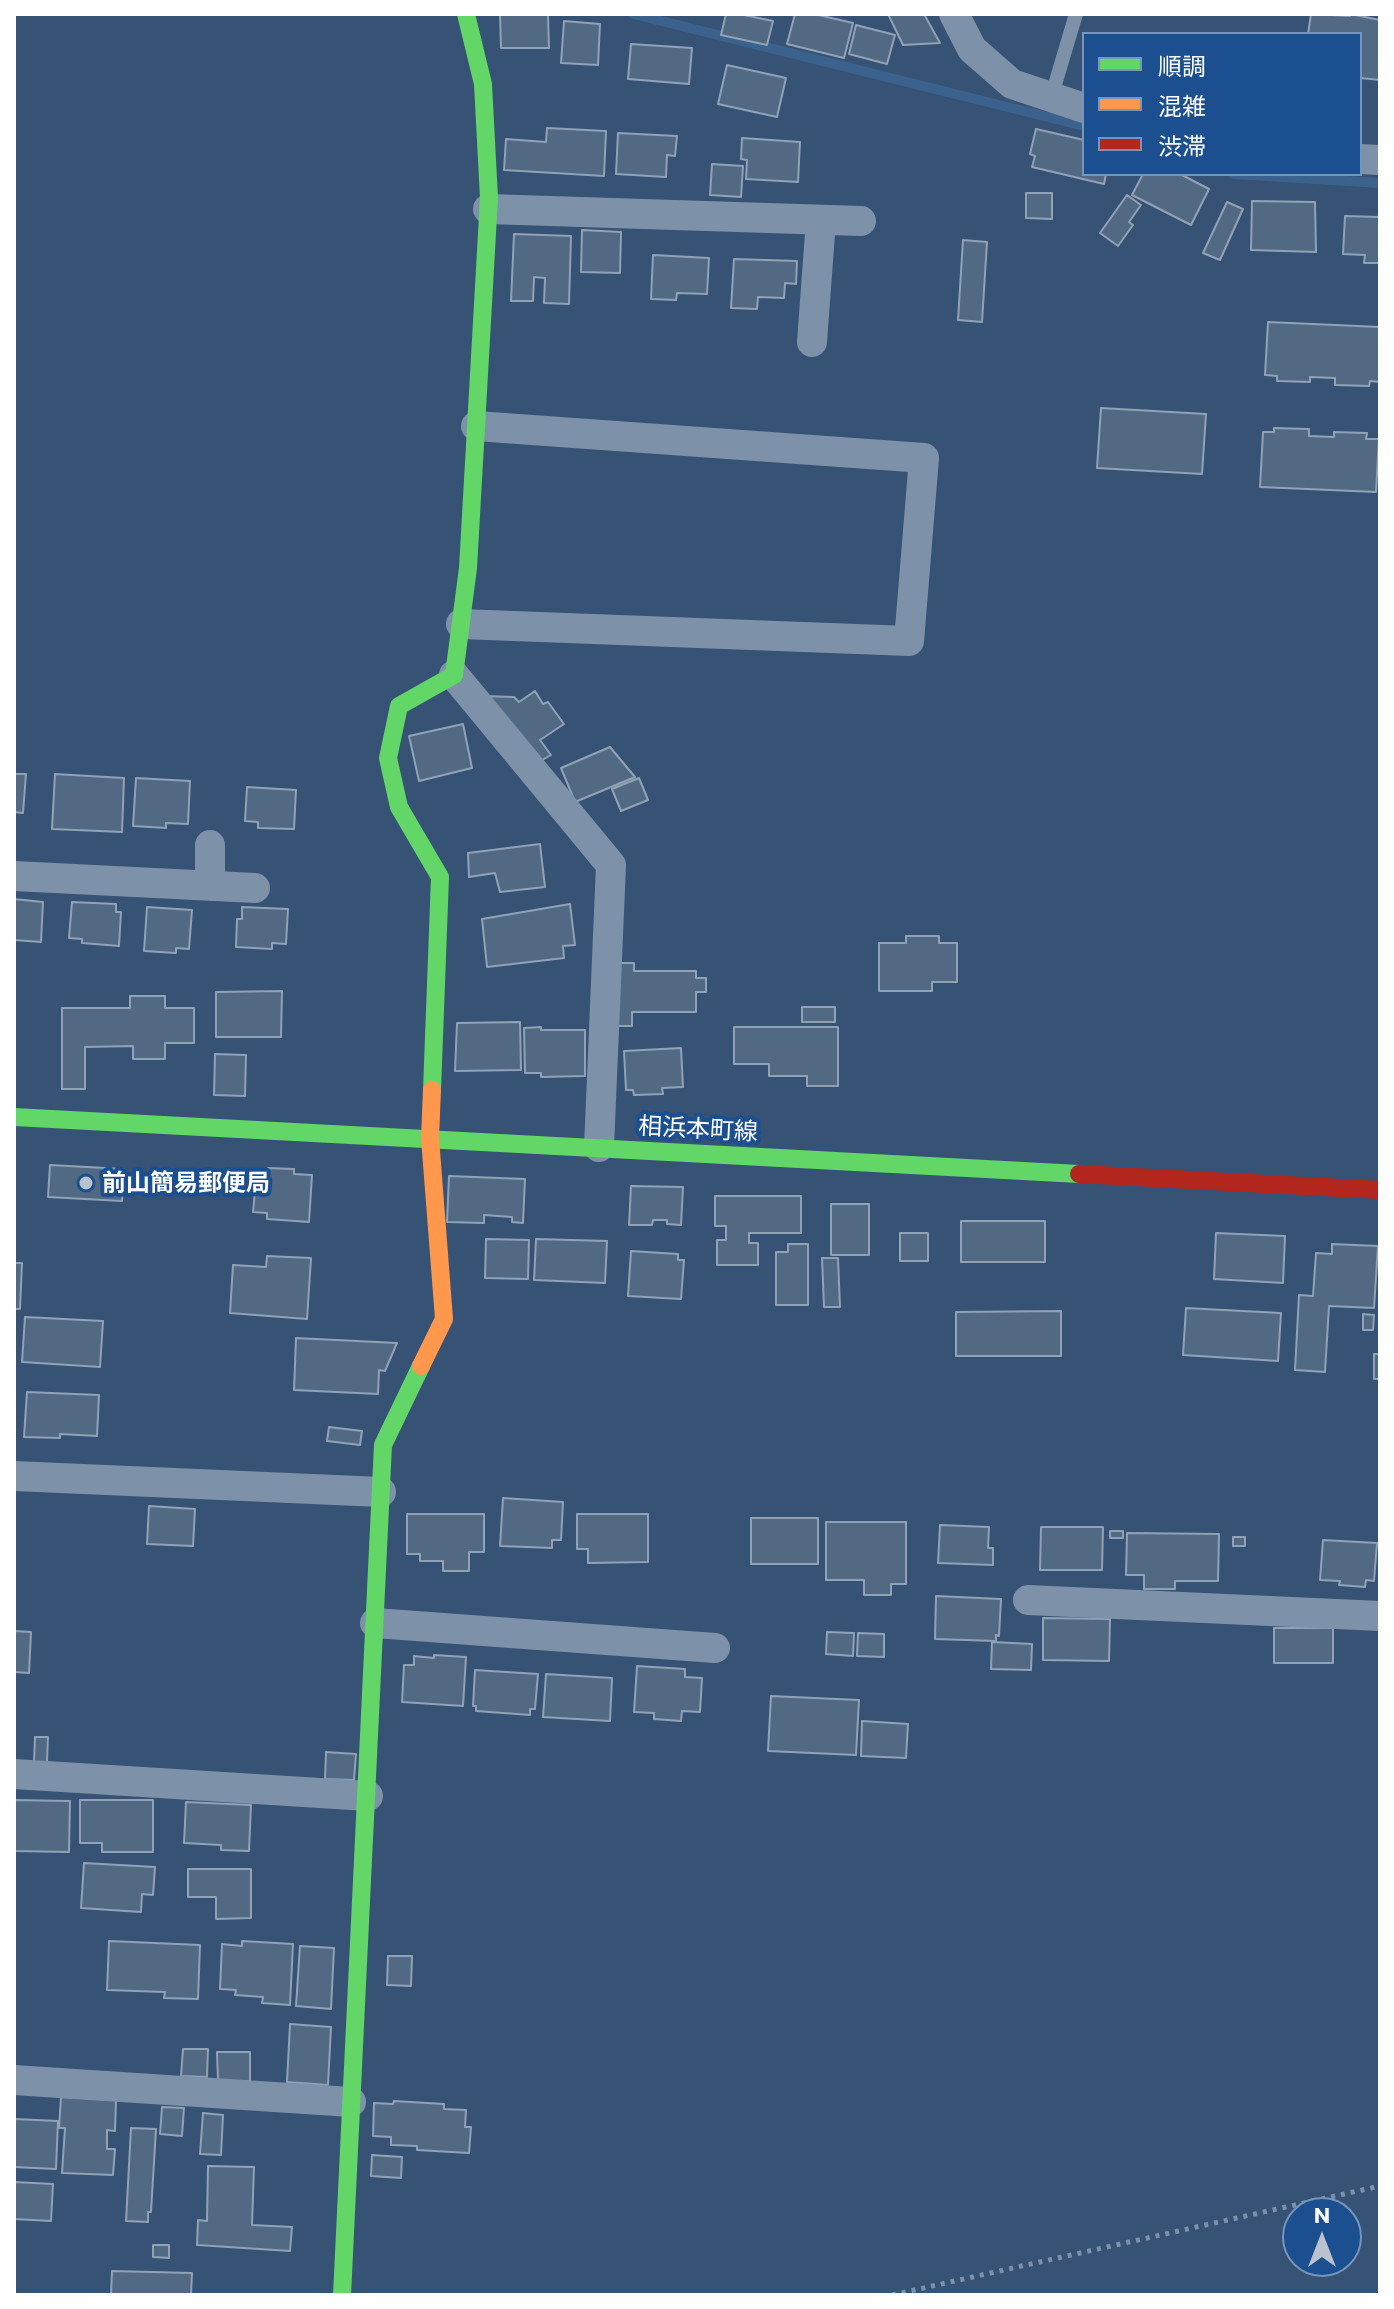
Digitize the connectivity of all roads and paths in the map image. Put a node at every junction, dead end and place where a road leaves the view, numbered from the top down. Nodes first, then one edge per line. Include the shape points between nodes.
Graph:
1 (466, 14) edge
2 (954, 14) edge
3 (1076, 14) edge
4 (1051, 99) junction
5 (1082, 107) edge
6 (488, 209) junction
7 (821, 220) junction
8 (861, 221) dead end
9 (812, 342) dead end
10 (476, 426) junction
11 (461, 624) junction
12 (454, 675) junction
13 (210, 845) dead end
14 (14, 876) edge
15 (210, 886) junction
16 (255, 888) dead end
17 (14, 1117) edge
18 (430, 1138) junction
19 (599, 1147) junction
20 (1380, 1190) edge
21 (14, 1476) edge
22 (381, 1492) junction
23 (1028, 1600) dead end
24 (1380, 1616) edge
25 (375, 1623) junction
26 (715, 1648) dead end
27 (14, 1774) edge
28 (368, 1796) junction
29 (14, 2080) edge
30 (351, 2102) junction
31 (1380, 2186) edge
32 (342, 2295) edge
33 (892, 2295) edge

1 - 6 street via 486,109
2 - 4 street via 982,58 1012,84
3 - 4 lane
4 - 5 street
6 - 7 street
6 - 10 street
7 - 8 street
7 - 9 street
10 - 11 street
10 - 11 street via 924,458 909,641
11 - 12 street
12 - 18 street via 399,706 388,758 399,807 440,877
12 - 19 street via 611,865
13 - 15 street
14 - 15 street
15 - 16 street
17 - 18 street, 相浜本町線
18 - 19 street, 相浜本町線
18 - 22 street via 444,1319 383,1445
19 - 20 street, 相浜本町線
21 - 22 street
22 - 25 street
23 - 24 street
25 - 26 street
25 - 28 street
27 - 28 street
28 - 30 street
29 - 30 street
30 - 32 street
31 - 33 path

